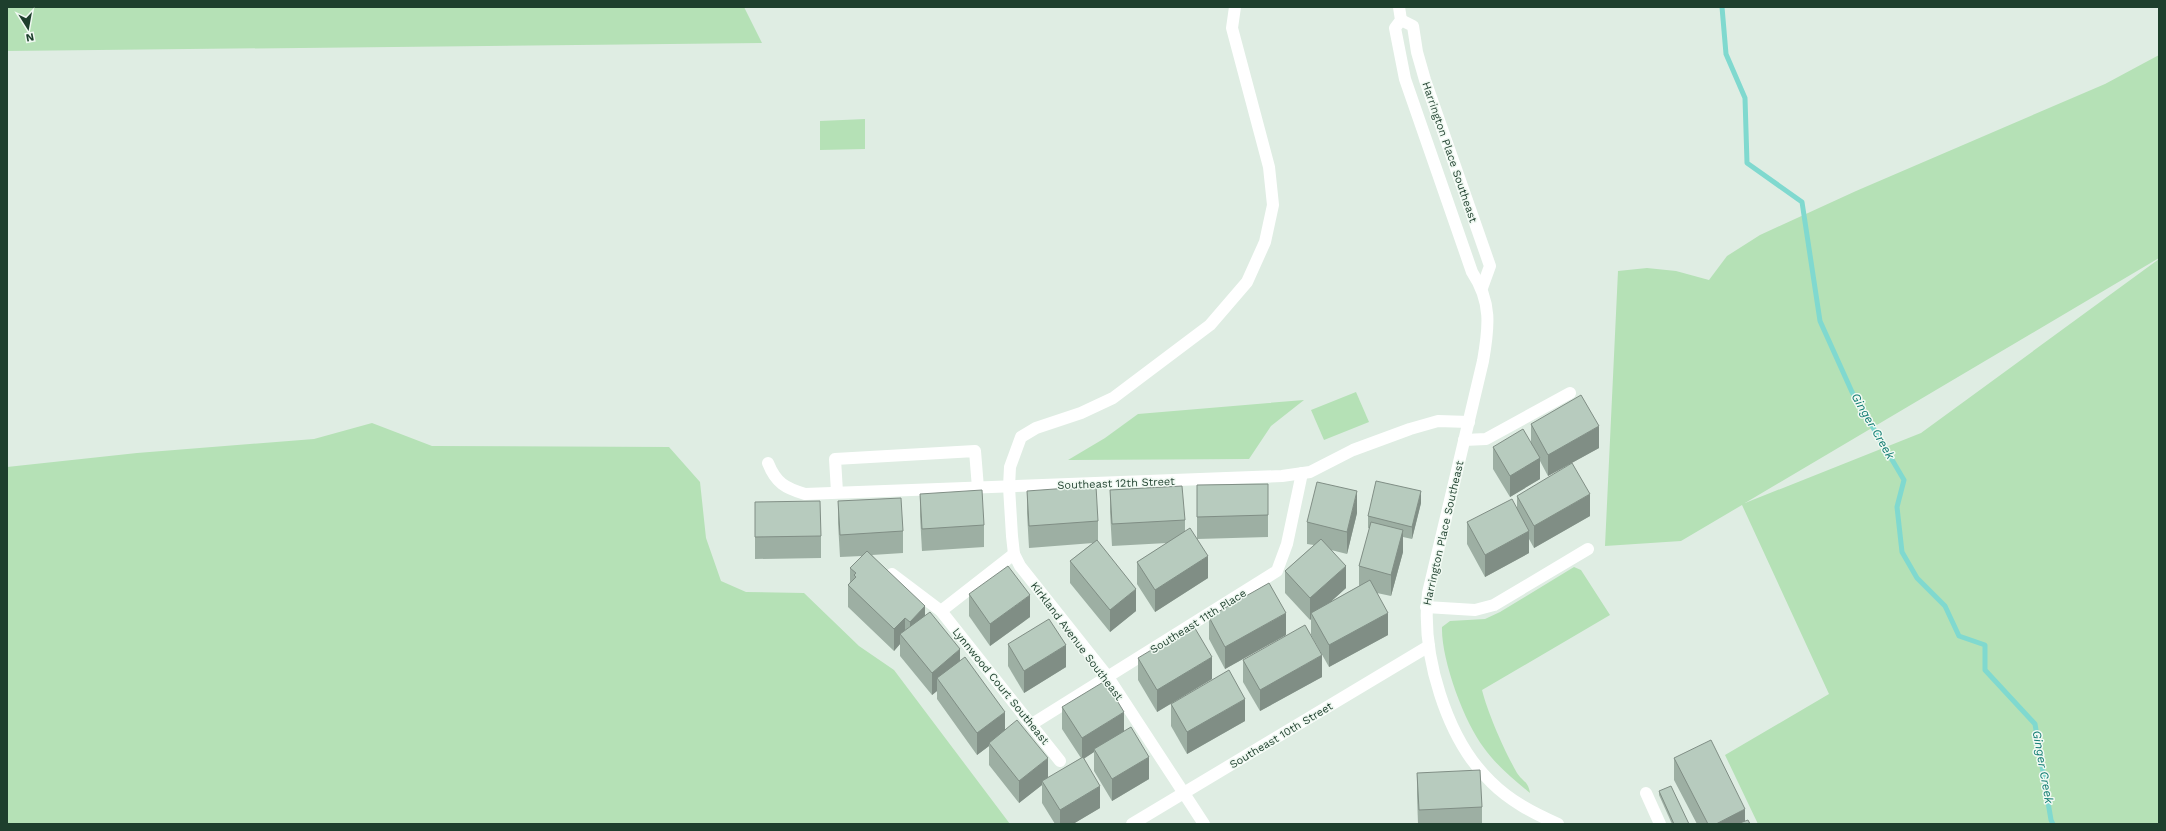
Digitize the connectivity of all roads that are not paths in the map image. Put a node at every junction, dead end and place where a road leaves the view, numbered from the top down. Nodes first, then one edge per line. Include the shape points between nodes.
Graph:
1 (1235, 7) edge
2 (1399, 7) edge
3 (1401, 20) junction
4 (1482, 288) junction
5 (1570, 393) dead end
6 (1469, 422) junction
7 (1464, 440) junction
8 (768, 463) dead end
9 (1302, 473) junction
10 (1010, 487) junction
11 (978, 488) junction
12 (837, 492) junction
13 (1588, 549) dead end
14 (1014, 554) junction
15 (892, 574) edge
16 (1426, 607) junction
17 (941, 611) junction
18 (1429, 646) junction
19 (1108, 677) junction
20 (1032, 724) junction
21 (1060, 761) dead end
22 (1184, 793) junction
23 (1646, 793) dead end
24 (1132, 824) edge
25 (1204, 824) edge
26 (1557, 824) edge
27 (1660, 824) edge

1 - 10 street, Kirkland Avenue Southeast via 1232,28 1261,131 1269,167 1273,205 1265,242 1247,282 1210,325 1113,398 1081,413 1036,428 1021,437 1010,467
2 - 3 street, Harrington Place Southeast
3 - 4 street, Harrington Place Southeast via 1395,28 1405,79 1472,272
3 - 4 street, Harrington Place Southeast via 1413,26 1425,80 1490,266
4 - 6 street, Harrington Place Southeast via 1487,309 1488,334
5 - 7 street via 1486,439
6 - 7 street, Harrington Place Southeast
6 - 9 street, Southeast 12th Street via 1438,422 1410,428 1353,450 1310,472
7 - 16 street, Harrington Place Southeast
8 - 12 street, Southeast 12th Street via 774,476 789,489 805,494
9 - 10 street, Southeast 12th Street via 1282,476
9 - 19 street, Southeast 11th Place via 1287,544 1277,571
10 - 11 street, Southeast 12th Street
10 - 14 street, Kirkland Avenue Southeast
11 - 12 street, Southeast 12th Street
11 - 12 street via 975,451 835,458
13 - 16 street via 1494,605 1475,610
14 - 17 street
14 - 19 street, Kirkland Avenue Southeast via 1020,566
15 - 17 street, Lynnwood Court Southeast
16 - 18 street, Harrington Place Southeast
17 - 20 street, Lynnwood Court Southeast
18 - 22 street, Southeast 10th Street
18 - 26 street, Harrington Place Southeast via 1441,697 1456,734 1470,758 1490,781 1512,800
19 - 20 street, Southeast 11th Place
19 - 22 street, Kirkland Avenue Southeast
20 - 21 street, Lynnwood Court Southeast
22 - 24 street, Southeast 10th Street
22 - 25 street, Kirkland Avenue Southeast
23 - 27 street

